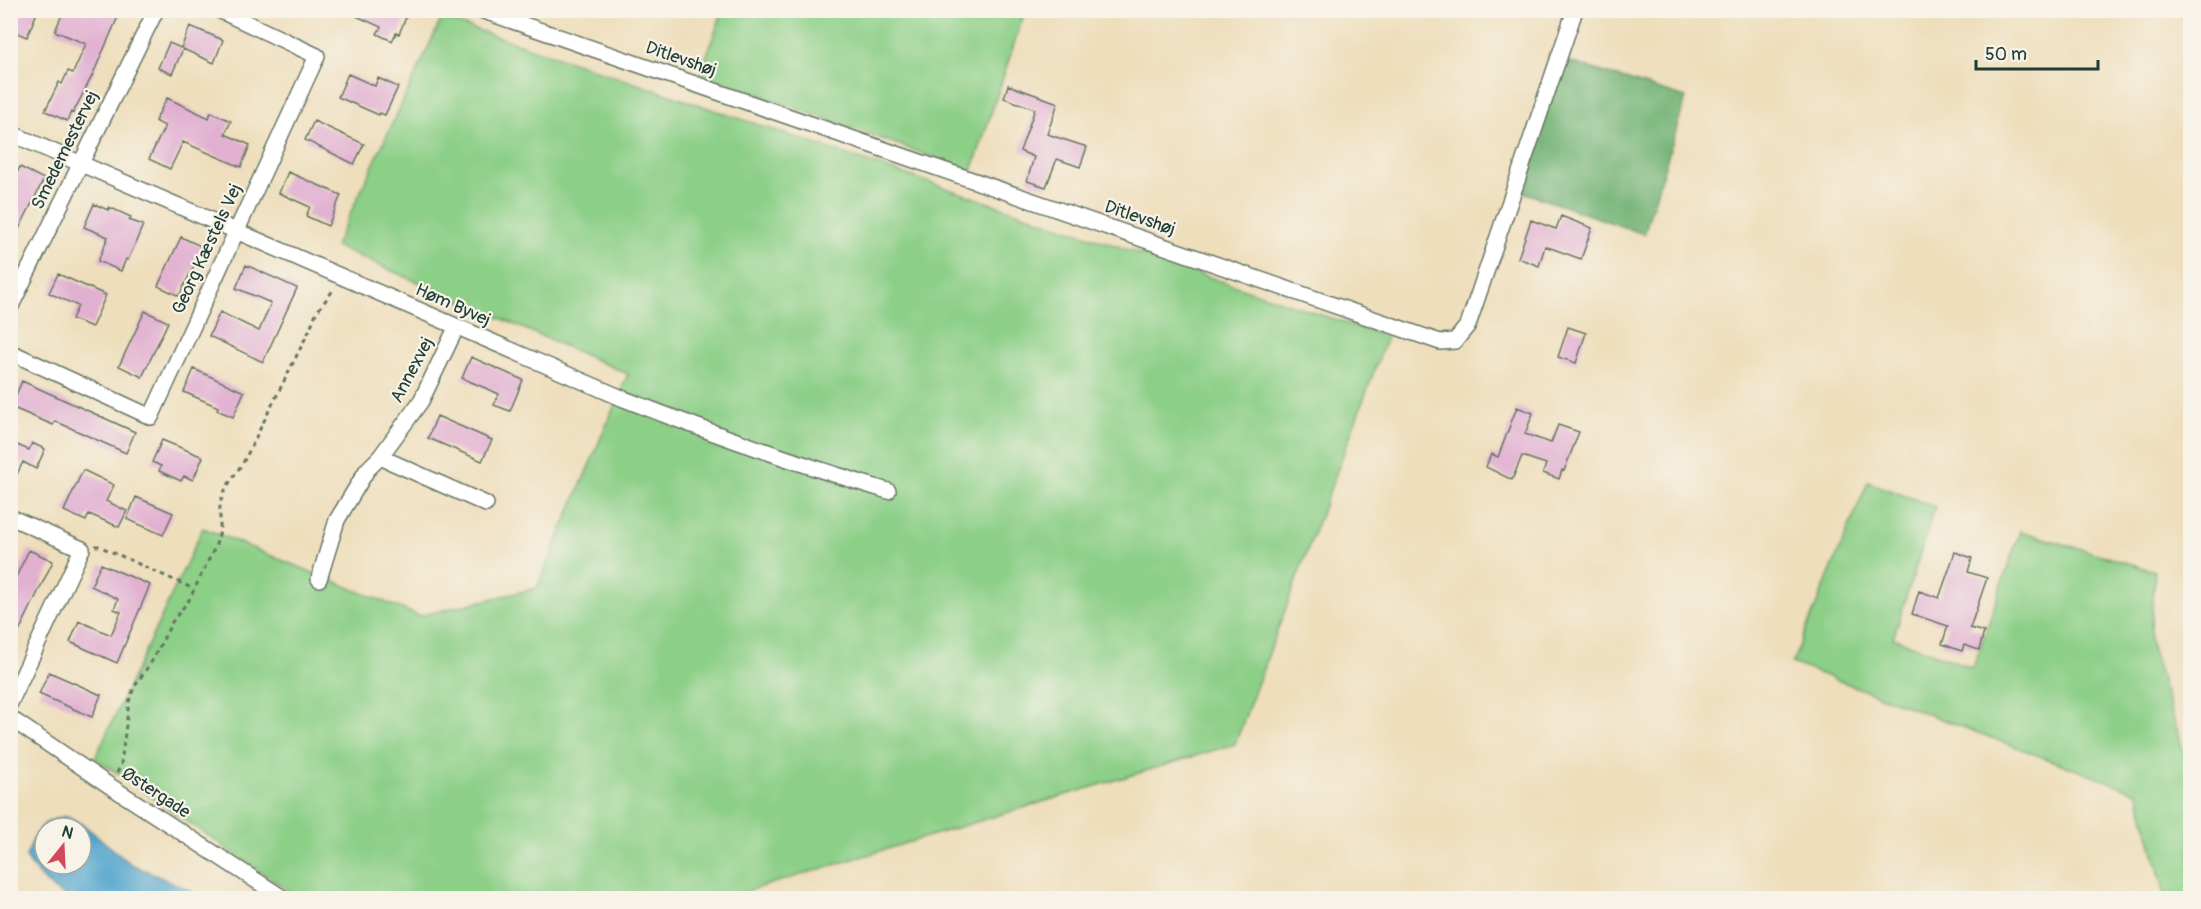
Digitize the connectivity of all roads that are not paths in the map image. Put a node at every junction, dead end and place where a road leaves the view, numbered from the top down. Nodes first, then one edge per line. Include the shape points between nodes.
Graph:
1 (156, 10) edge
2 (219, 10) edge
3 (481, 10) edge
4 (1575, 10) edge
5 (10, 133) edge
6 (81, 163) junction
7 (236, 232) junction
8 (10, 308) edge
9 (456, 328) junction
10 (10, 352) edge
11 (380, 458) junction
12 (888, 491) dead end
13 (486, 504) dead end
14 (10, 517) edge
15 (319, 579) dead end
16 (10, 703) edge
17 (10, 718) edge
18 (283, 898) edge

1 - 6 street, Smedemestervej
2 - 7 street, Georg Kæstels Vej via 317,56
3 - 4 street, Ditlevshøj via 1440,342 1455,341 1468,325
5 - 6 street, Høm Byvej
6 - 7 street, Høm Byvej
6 - 8 street, Smedemestervej
7 - 9 street, Høm Byvej
7 - 10 street, Georg Kæstels Vej via 151,417
9 - 11 street, Annexvej via 421,401
9 - 12 street, Høm Byvej via 714,435
11 - 13 street
11 - 15 street, Annexvej via 368,470 337,520
14 - 16 street via 82,549
17 - 18 street, Østergade

